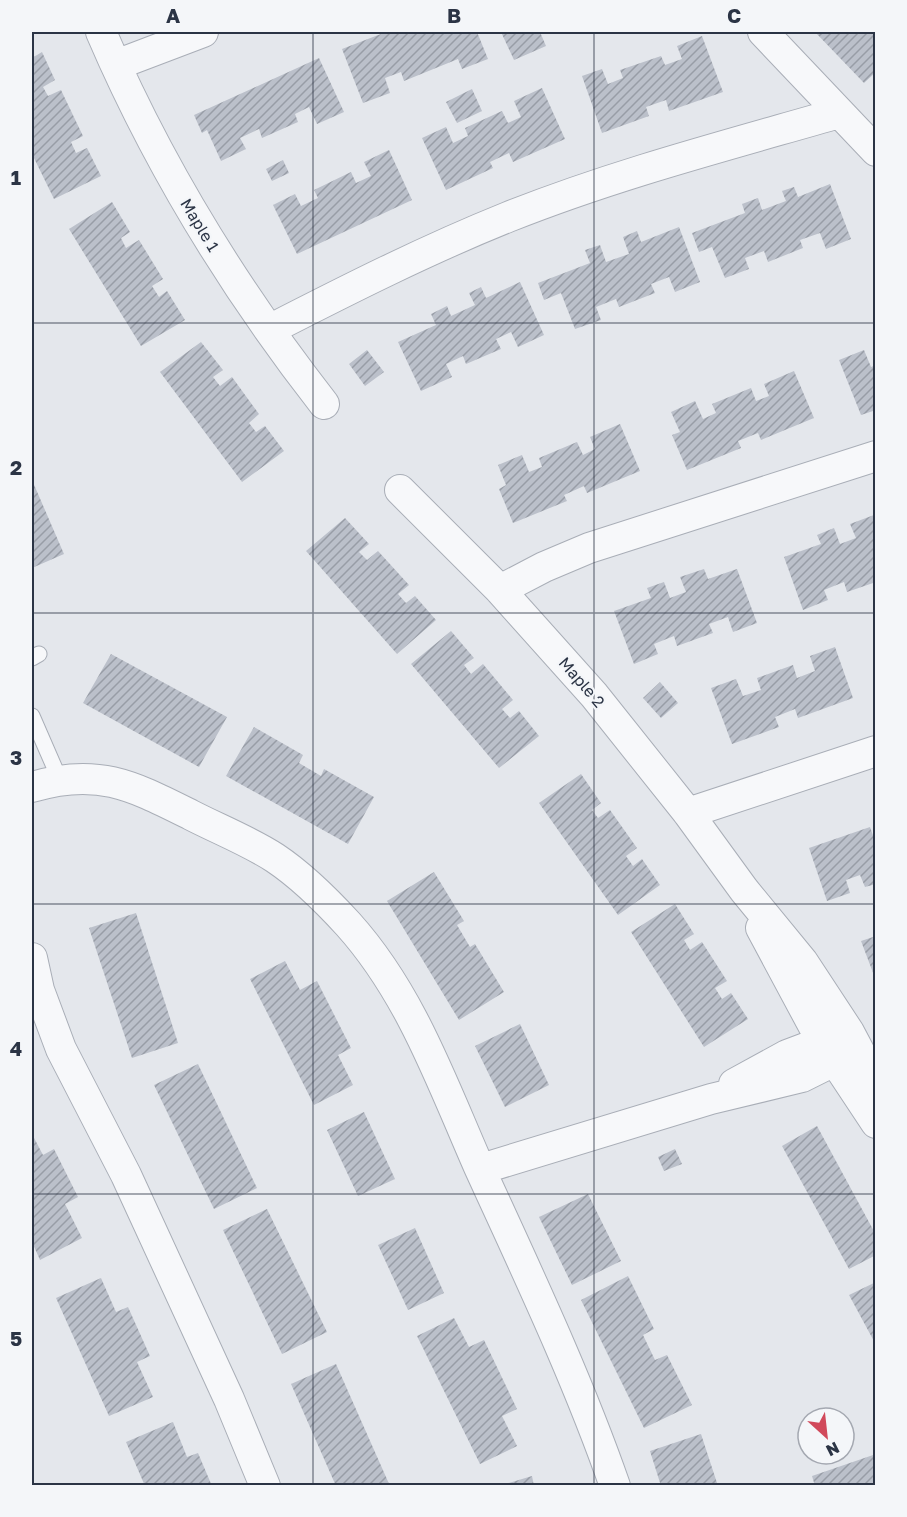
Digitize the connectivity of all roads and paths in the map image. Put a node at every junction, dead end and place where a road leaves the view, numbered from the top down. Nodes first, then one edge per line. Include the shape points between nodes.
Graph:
1 (101, 32) edge
2 (202, 32) edge
3 (763, 32) edge
4 (116, 65) junction
5 (839, 113) junction
6 (876, 151) edge
7 (269, 330) junction
8 (324, 404) dead end
9 (876, 456) edge
10 (400, 490) dead end
11 (500, 590) junction
12 (32, 716) edge
13 (876, 751) edge
14 (45, 783) edge
15 (687, 813) junction
16 (32, 958) edge
17 (841, 1046) junction
18 (876, 1083) edge
19 (876, 1123) edge
20 (481, 1169) junction
21 (265, 1485) edge
22 (615, 1485) edge

1 - 4 street, Maple 1
2 - 4 street
3 - 5 street
4 - 7 street, Maple 1 via 180,192
5 - 6 street
5 - 7 street via 655,166 509,217 428,251
7 - 8 street, Maple 1
9 - 11 street via 590,548
10 - 11 street, Maple 2
11 - 15 street, Maple 2 via 594,695
12 - 14 lane
13 - 15 street
14 - 20 street via 78,777 116,782 152,795 274,858 325,901 371,952 409,1010
15 - 17 street, Maple 2 via 744,890 779,967
16 - 21 street via 39,990 61,1049 126,1175 230,1399
17 - 18 street, Maple 2
17 - 19 street, Maple 2
17 - 20 street via 802,1077 711,1099
20 - 22 street via 576,1384

